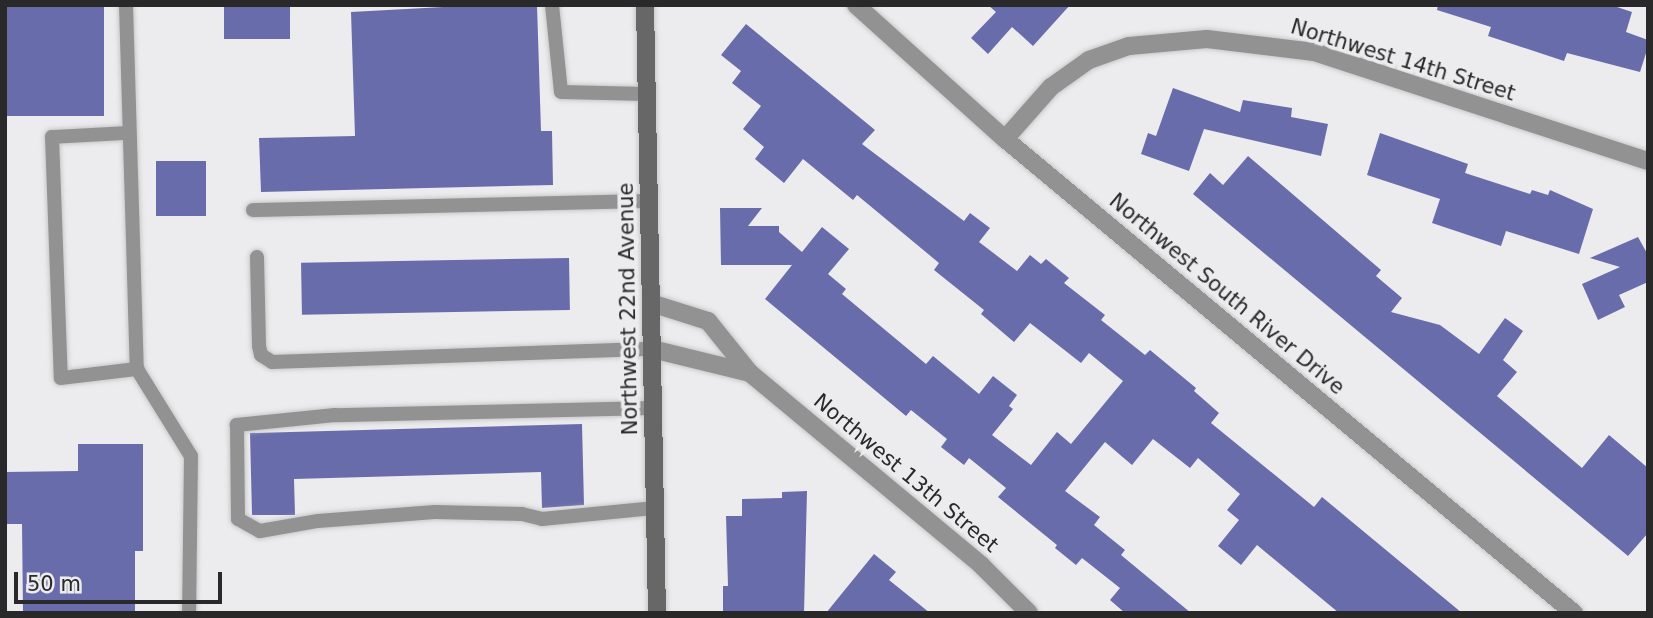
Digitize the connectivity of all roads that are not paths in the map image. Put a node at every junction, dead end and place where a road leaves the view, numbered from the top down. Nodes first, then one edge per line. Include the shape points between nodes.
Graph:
1 (126, 5) edge
2 (552, 5) edge
3 (645, 5) edge
4 (862, 7) edge
5 (646, 94) junction
6 (126, 133) junction
7 (1005, 139) junction
8 (1648, 161) edge
9 (649, 201) junction
10 (253, 210) dead end
11 (257, 257) dead end
12 (651, 303) junction
13 (652, 349) junction
14 (137, 369) junction
15 (750, 373) junction
16 (653, 408) junction
17 (655, 508) junction
18 (189, 613) edge
19 (657, 613) edge
20 (1029, 613) edge
21 (1574, 613) edge

1 - 6 lane
2 - 5 lane via 561,92
3 - 5 main road, Northwest 22nd Avenue
4 - 7 street, Northwest South River Drive
5 - 9 main road, Northwest 22nd Avenue
6 - 14 lane
6 - 14 lane via 52,136 61,378
7 - 8 street, Northwest 14th Street via 1051,87 1089,60 1129,46 1207,39 1314,52
7 - 21 street, Northwest South River Drive
9 - 10 lane
9 - 12 main road, Northwest 22nd Avenue
11 - 13 lane via 258,346 261,355 272,362
12 - 13 main road, Northwest 22nd Avenue
12 - 15 street, Northwest 13th Street via 708,321
13 - 15 street, Northwest 13th Street
13 - 16 main road, Northwest 22nd Avenue
14 - 18 lane via 191,456
15 - 20 street, Northwest 13th Street via 981,565
16 - 17 main road, Northwest 22nd Avenue
16 - 17 lane via 334,415 237,425 238,519 260,531 318,520 436,512 522,514 542,519
17 - 19 main road, Northwest 22nd Avenue

